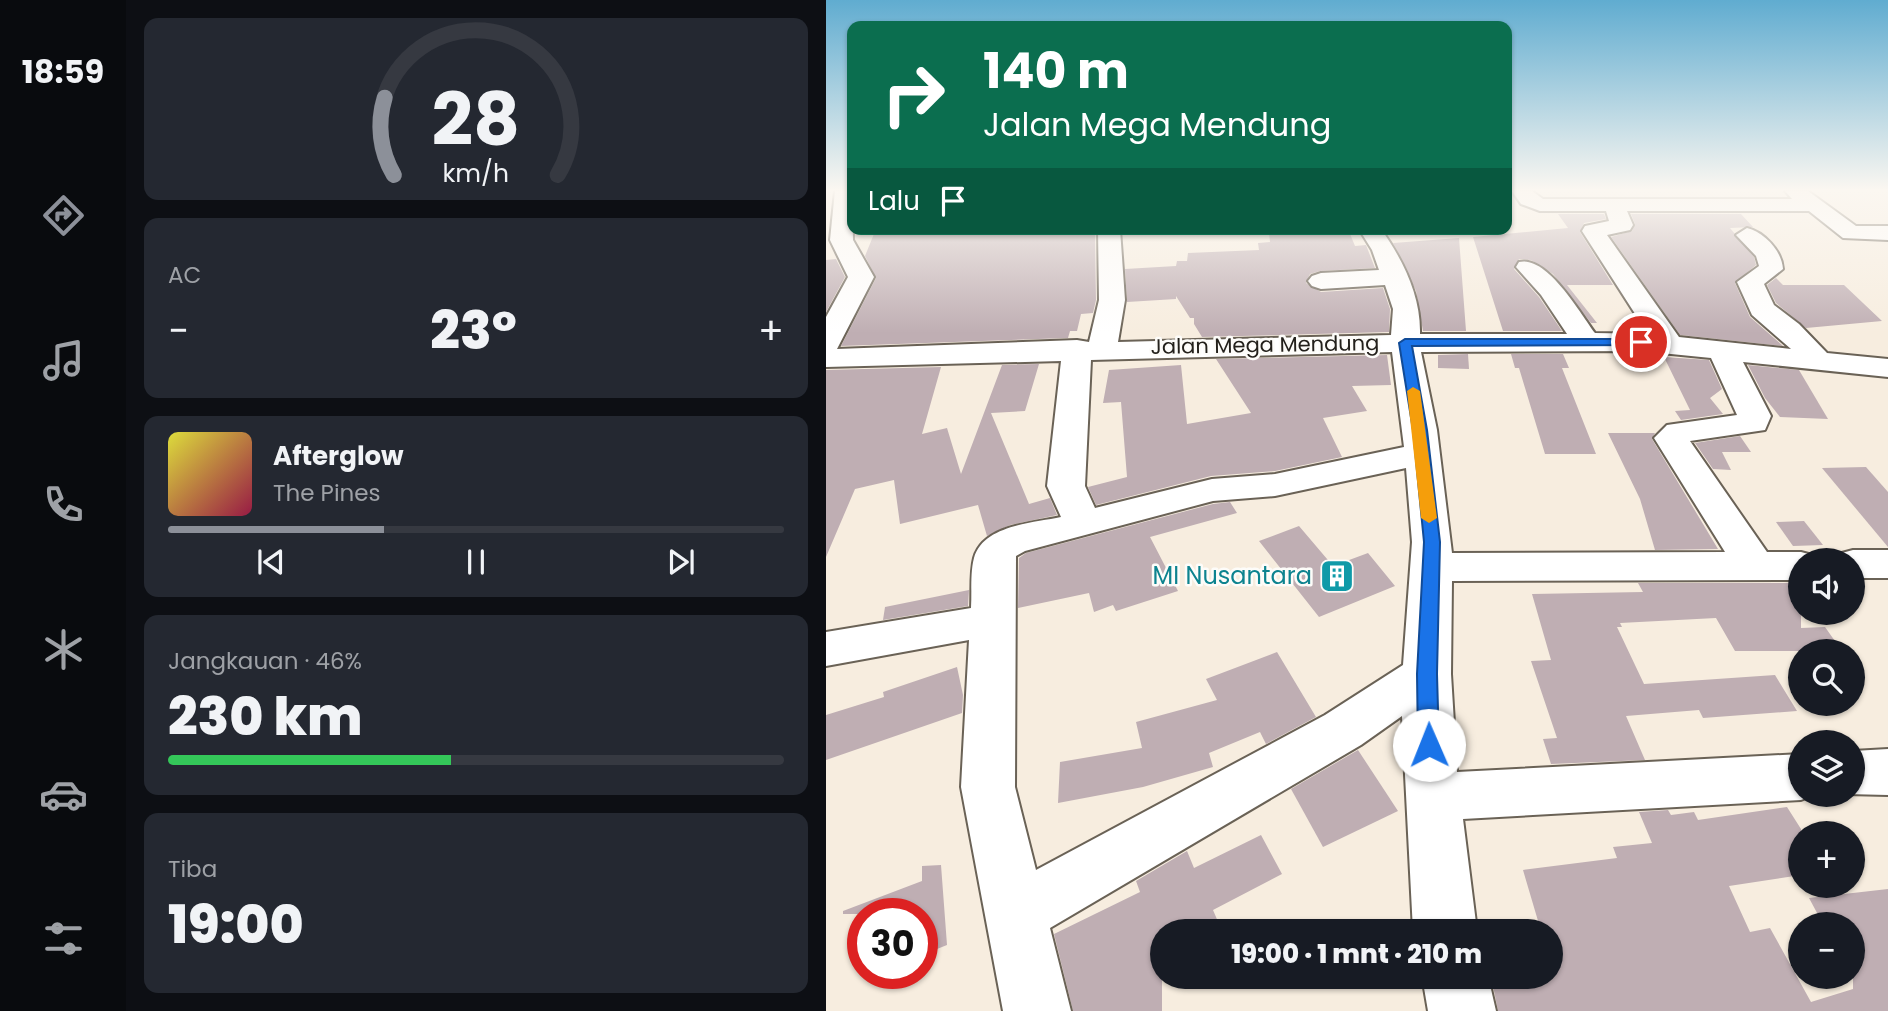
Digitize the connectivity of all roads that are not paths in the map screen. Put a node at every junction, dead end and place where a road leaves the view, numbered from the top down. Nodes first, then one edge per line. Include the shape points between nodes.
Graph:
1 (835, 238) edge
2 (1109, 238) edge
3 (1376, 238) edge
4 (1598, 238) edge
5 (1751, 238) edge
6 (840, 264) edge
7 (1528, 267) dead end
8 (1393, 277) junction
9 (1321, 281) dead end
10 (1587, 342) junction
11 (826, 343) edge
12 (1405, 343) junction
13 (1670, 345) junction
14 (1089, 349) junction
15 (1722, 350) junction
16 (826, 358) edge
17 (1818, 361) junction
18 (1888, 368) edge
19 (1422, 454) junction
20 (1083, 523) junction
21 (1888, 564) edge
22 (1865, 565) edge
23 (1755, 566) junction
24 (1788, 566) edge
25 (1431, 567) junction
26 (994, 620) junction
27 (826, 649) edge
28 (1427, 674) junction
29 (1888, 772) edge
30 (1865, 773) edge
31 (1788, 778) edge
32 (1433, 797) junction
33 (1016, 914) junction
34 (1444, 919) edge
35 (1458, 989) edge
36 (1037, 1011) edge
37 (1462, 1011) edge

1 - 6 street
2 - 14 street via 1112,300
3 - 8 street
4 - 13 street
5 - 17 street via 1772,264 1750,282 1762,309
6 - 11 street via 858,284
7 - 10 street
8 - 9 street
8 - 12 street via 1407,309
10 - 12 street, Jalan Mega Mendung
10 - 13 street, Jalan Mega Mendung
12 - 14 street, Jalan Mega Mendung
12 - 19 street
13 - 15 street, Jalan Mega Mendung
14 - 16 street, Jalan Mega Mendung
14 - 20 street via 1066,486
15 - 17 street, Jalan Mega Mendung
15 - 23 street via 1754,416 1753,423 1679,432 1671,438
17 - 18 street, Jalan Mega Mendung
19 - 20 street via 1275,485 1212,490
19 - 25 street
20 - 26 street via 1000,548 995,557
21 - 22 street
23 - 24 street
23 - 25 street
25 - 28 street
26 - 27 street
26 - 33 street via 988,787
28 - 32 street
28 - 33 street via 1343,730
29 - 30 street
31 - 32 street
32 - 34 street
33 - 36 street
35 - 37 street

